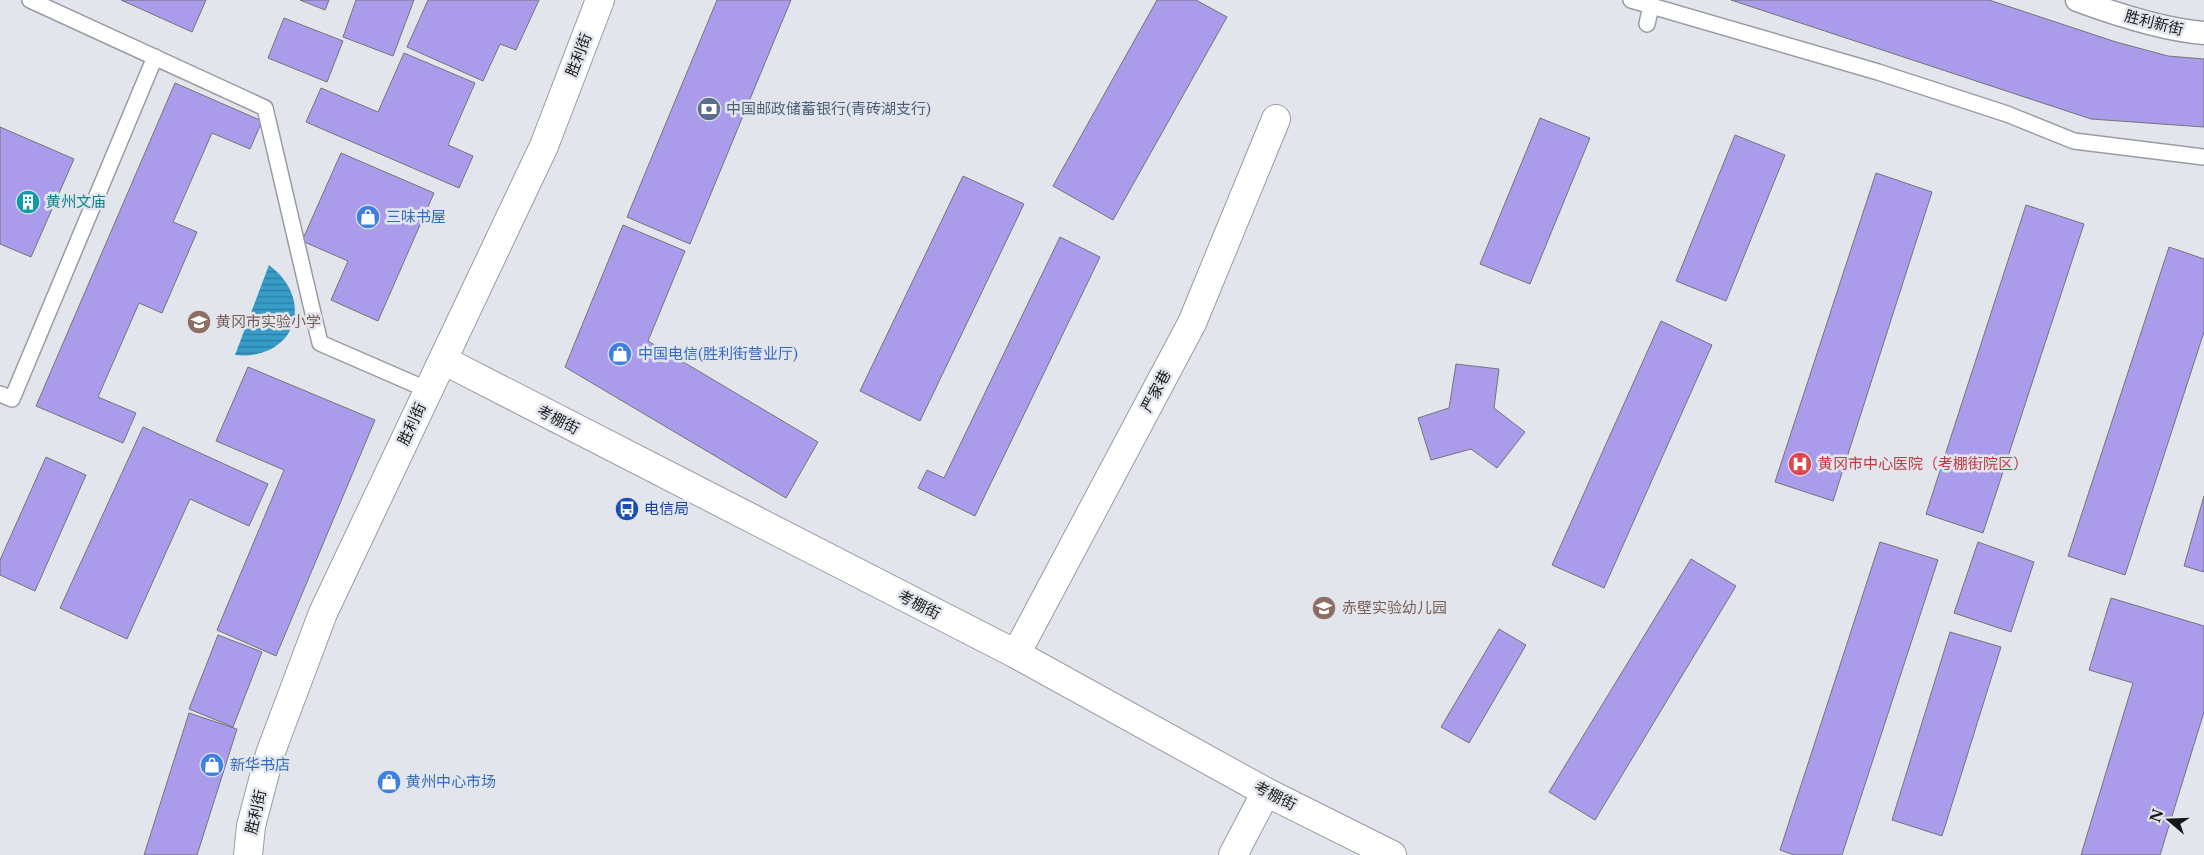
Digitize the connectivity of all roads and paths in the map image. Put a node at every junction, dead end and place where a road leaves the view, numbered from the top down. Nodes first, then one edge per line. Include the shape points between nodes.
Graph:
1 (30, 0) edge
2 (600, 0) edge
3 (1631, 0) edge
4 (2077, 0) edge
5 (1651, 6) junction
6 (1647, 24) dead end
7 (2204, 33) edge
8 (155, 57) junction
9 (1276, 119) dead end
10 (2204, 158) edge
11 (443, 360) junction
12 (428, 390) junction
13 (0, 394) edge
14 (1016, 654) junction
15 (1266, 792) junction
16 (248, 855) edge
17 (1233, 855) edge
18 (1392, 855) edge

1 - 8 lane
2 - 11 street, 胜利街 via 544,146
3 - 5 lane
4 - 7 street, 胜利新街 via 2186,32
5 - 6 lane
5 - 10 lane via 1878,72 2007,114 2074,142
8 - 12 lane via 265,108 320,343
8 - 13 lane via 12,399
9 - 14 street, 严家巷 via 1192,323
11 - 12 street, 胜利街
11 - 14 street, 考棚街
12 - 16 street, 胜利街 via 323,613 270,754 251,826
14 - 15 street, 考棚街
15 - 17 street
15 - 18 street, 考棚街

